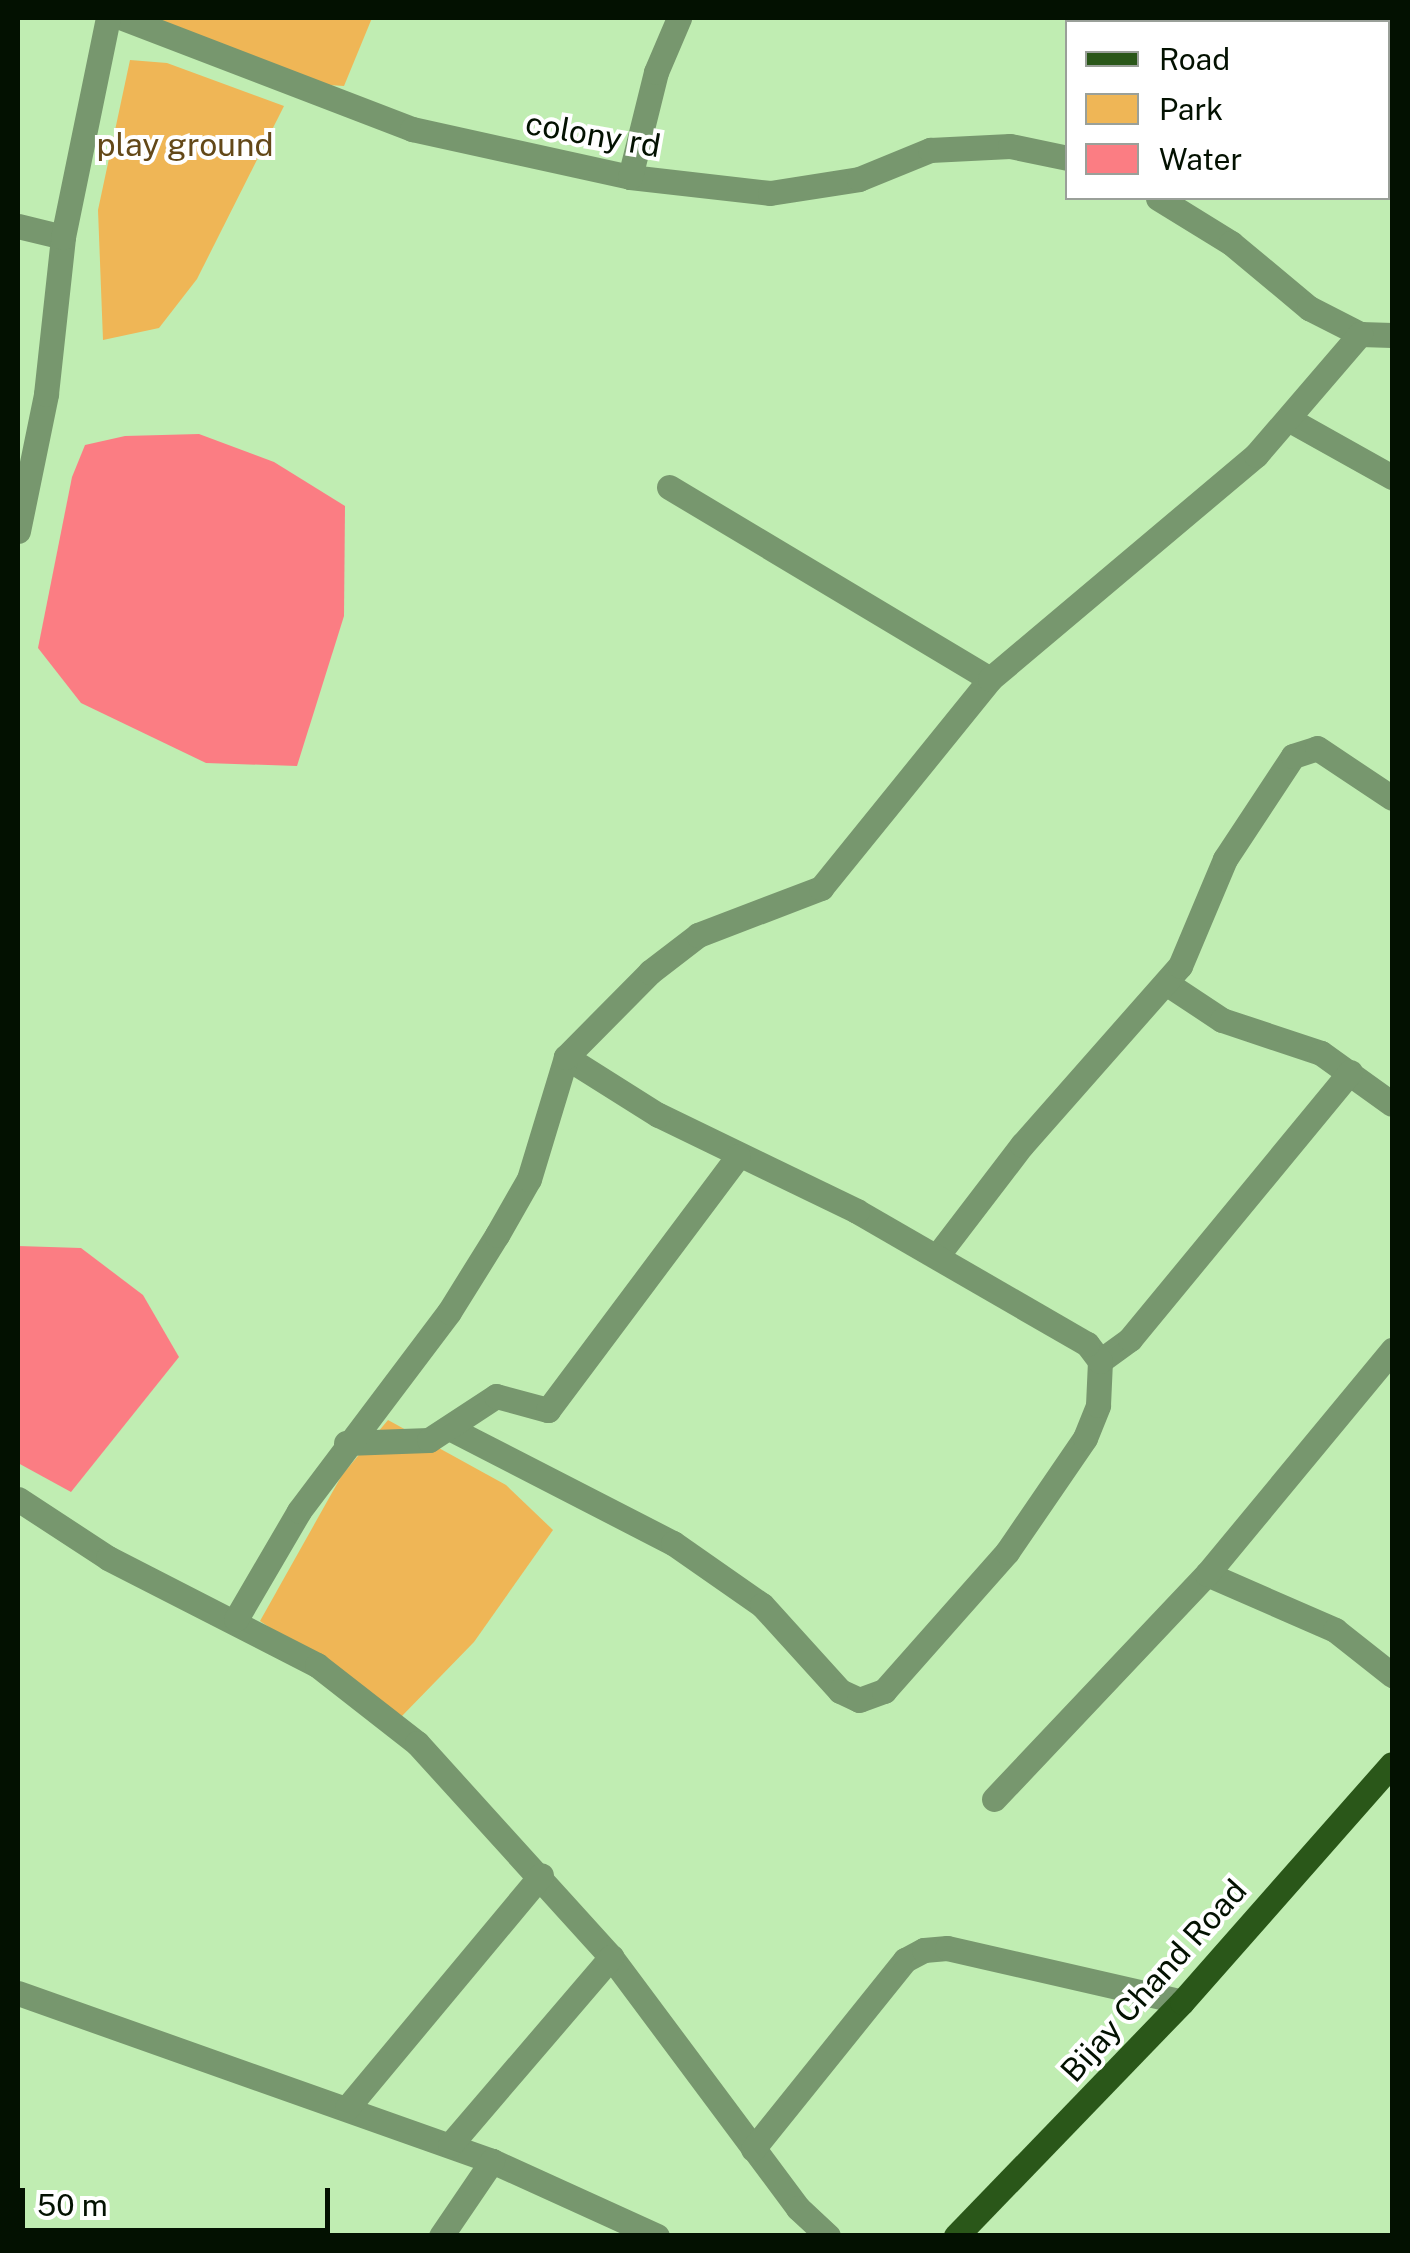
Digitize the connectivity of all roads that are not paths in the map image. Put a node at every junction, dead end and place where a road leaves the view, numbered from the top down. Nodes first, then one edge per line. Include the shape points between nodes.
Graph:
1 (108, 18) edge
2 (123, 18) edge
3 (679, 18) edge
4 (1065, 157) edge
5 (630, 177) junction
6 (1161, 200) edge
7 (18, 226) edge
8 (63, 237) junction
9 (1360, 334) junction
10 (1392, 334) edge
11 (1290, 420) junction
12 (1392, 477) edge
13 (670, 486) dead end
14 (18, 532) edge
15 (990, 679) junction
16 (1392, 798) edge
17 (1166, 983) junction
18 (566, 1058) junction
19 (1350, 1072) junction
20 (1392, 1104) edge
21 (738, 1156) junction
22 (938, 1256) junction
23 (1100, 1361) junction
24 (1388, 1364) edge
25 (452, 1429) junction
26 (346, 1443) junction
27 (18, 1499) edge
28 (1207, 1574) junction
29 (236, 1619) junction
30 (1392, 1675) edge
31 (1392, 1764) edge
32 (994, 1799) dead end
33 (542, 1875) junction
34 (611, 1957) junction
35 (18, 1993) edge
36 (1182, 2002) junction
37 (347, 2108) junction
38 (450, 2145) junction
39 (753, 2149) junction
40 (492, 2161) junction
41 (441, 2236) edge
42 (656, 2236) edge
43 (828, 2236) edge
44 (956, 2236) edge

1 - 8 street
2 - 5 street, colony rd via 412,129
3 - 5 street via 656,72
4 - 5 street, colony rd via 1010,146 930,150 859,179 770,192
6 - 9 street via 1232,243 1309,308
7 - 8 street
8 - 14 street via 46,394
9 - 10 street
9 - 11 street
11 - 12 street
11 - 15 street
13 - 15 street
15 - 18 street via 820,888 698,936 650,972
16 - 17 street via 1317,748 1293,756 1226,859 1191,944
17 - 19 street via 1222,1020 1286,1038
17 - 22 street via 1022,1145
18 - 21 street
18 - 26 street via 529,1180 449,1312
19 - 20 street
19 - 23 street via 1130,1339
21 - 22 street
21 - 25 street via 556,1403 538,1411 496,1396
22 - 23 street via 1086,1344
23 - 25 street via 1104,1382 1085,1438 1027,1524 884,1691 859,1700 840,1691 762,1605 673,1544
24 - 28 street
25 - 26 street via 429,1440
26 - 29 street
27 - 29 street via 108,1558
28 - 30 street via 1335,1630
28 - 32 street
29 - 33 street via 318,1665 417,1743
31 - 36 main road, Bijay Chand Road
33 - 34 street
33 - 37 street
34 - 38 street
34 - 39 street
35 - 37 street
36 - 39 street via 947,1948 924,1950 904,1960
36 - 44 main road, Bijay Chand Road
37 - 38 street
38 - 40 street
39 - 43 street
40 - 41 street
40 - 42 street

